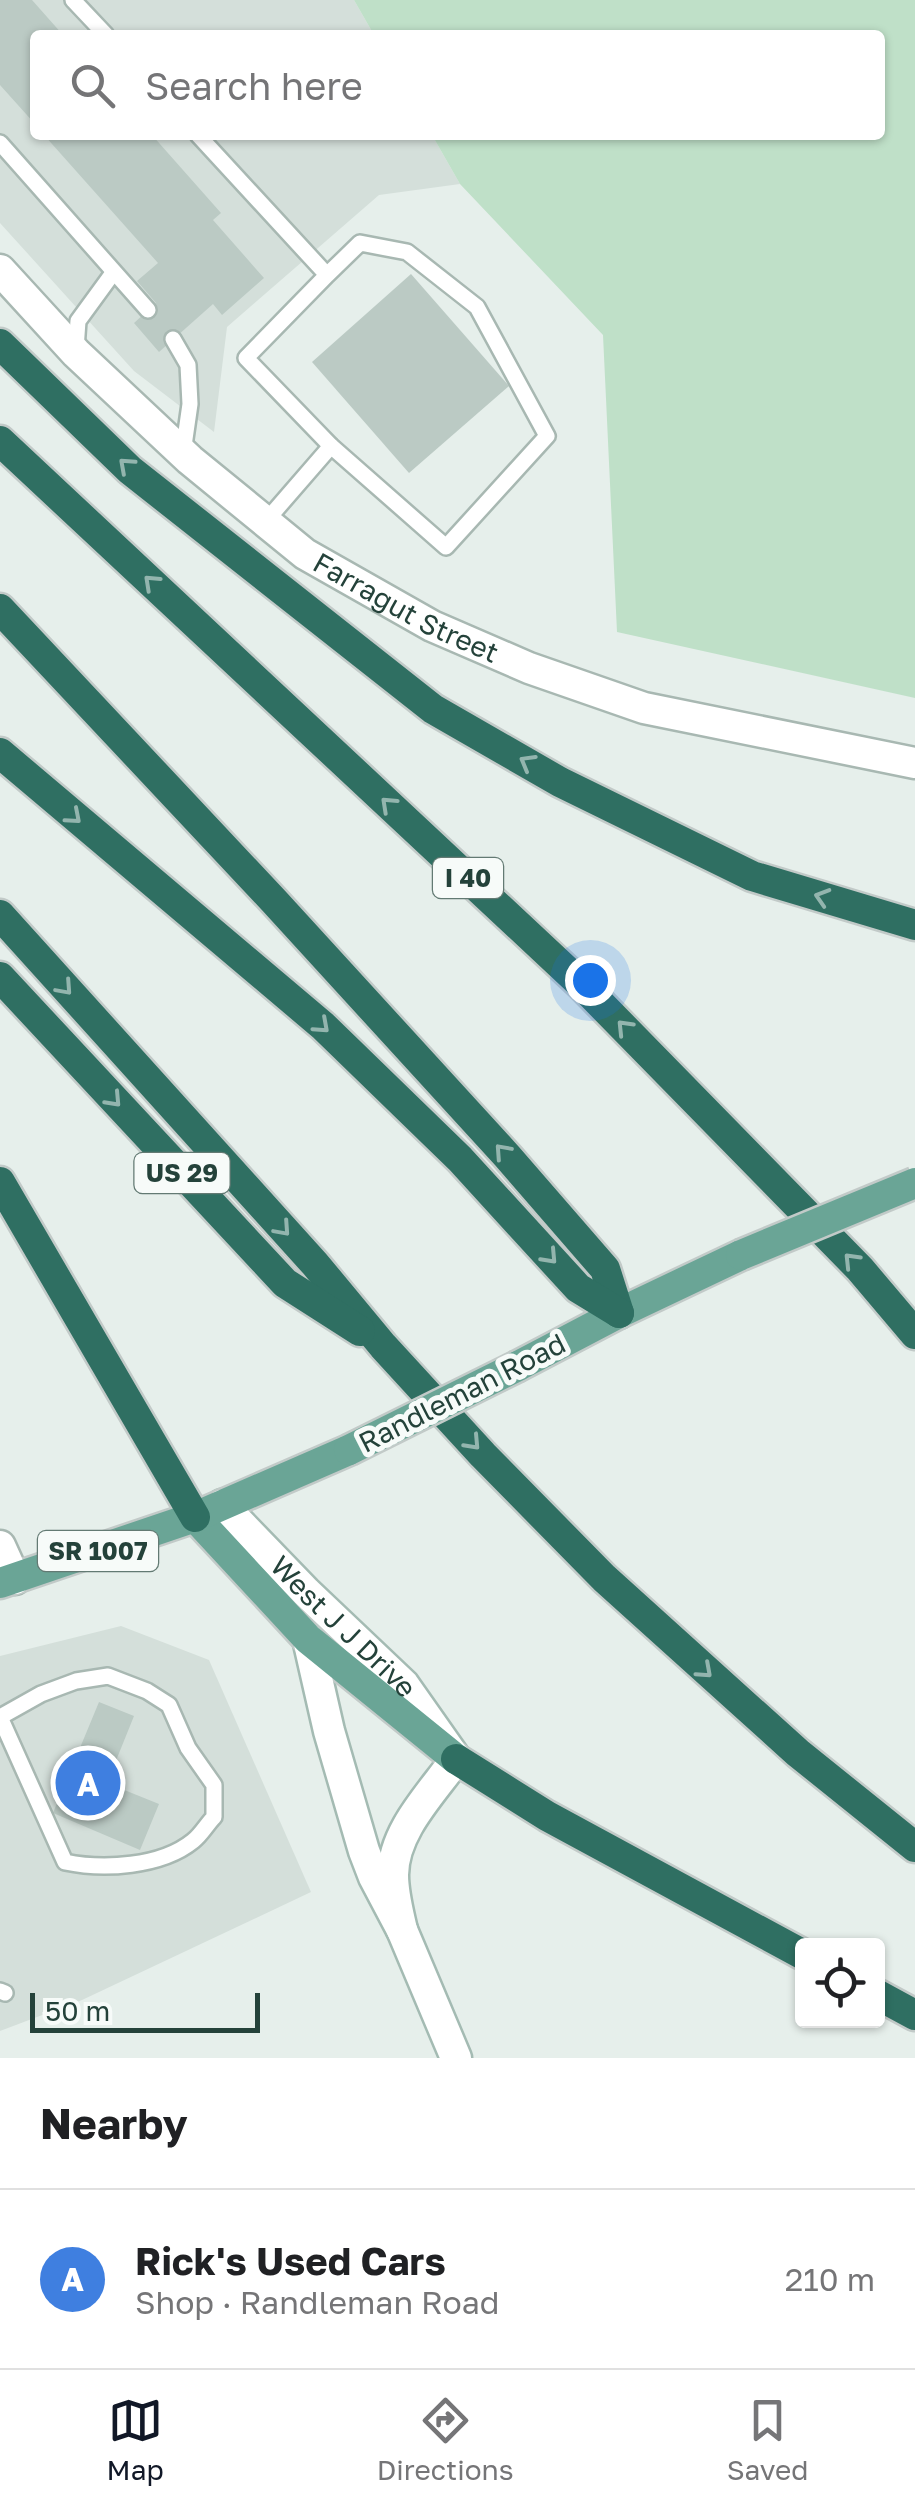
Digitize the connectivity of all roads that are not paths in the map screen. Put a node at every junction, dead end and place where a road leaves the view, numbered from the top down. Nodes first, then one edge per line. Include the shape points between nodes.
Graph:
1 (73, 0) edge
2 (101, 30) edge
3 (203, 140) edge
4 (0, 143) edge
5 (0, 270) edge
6 (113, 272) junction
7 (327, 275) junction
8 (148, 310) dead end
9 (173, 339) dead end
10 (0, 344) edge
11 (76, 352) junction
12 (0, 441) edge
13 (331, 446) junction
14 (183, 453) junction
15 (266, 522) junction
16 (0, 609) edge
17 (0, 753) edge
18 (915, 763) edge
19 (0, 915) edge
20 (915, 925) edge
21 (0, 977) edge
22 (0, 1182) edge
23 (915, 1183) edge
24 (619, 1313) junction
25 (915, 1334) edge
26 (383, 1346) junction
27 (209, 1511) junction
28 (0, 1546) edge
29 (8, 1581) edge
30 (308, 1639) junction
31 (0, 1716) edge
32 (456, 1759) junction
33 (915, 1847) edge
34 (402, 1930) junction
35 (795, 1950) edge
36 (885, 1999) edge
37 (915, 2015) edge
38 (456, 2058) edge

1 - 2 lane
3 - 7 lane
4 - 6 lane
5 - 11 street, Farragut Street
6 - 8 lane
6 - 11 lane via 78,321
7 - 13 lane via 246,358
7 - 13 lane via 360,243 407,252 478,308 547,436 446,547
9 - 14 lane via 188,365
20 -> 10 highway via 752,876 560,782 434,708 130,470
11 - 14 street, Farragut Street
25 -> 12 highway, I 40 via 860,1269 582,985
13 - 15 lane
14 - 15 street, Farragut Street
15 - 18 street, Farragut Street via 305,554 432,626 529,668 644,708
24 -> 16 highway via 605,1270 507,1156
17 -> 24 highway via 323,1026 460,1158 578,1288
19 -> 26 highway
21 -> 26 highway, US 29 via 285,1283
22 - 27 highway
23 - 24 main road, Randleman Road, bridge
24 - 27 main road, Randleman Road / SR 1007, bridge via 349,1450
26 -> 33 highway via 604,1578 798,1753
27 - 29 main road, Randleman Road / SR 1007
27 - 30 main road, West J J Drive
27 - 32 street, West J J Drive via 404,1685
28 - 29 street
30 - 32 main road, West J J Drive
30 - 34 street, West J J Drive via 364,1851
31 - 31 lane via 65,1862 92,1868 141,1863 193,1841 214,1817 214,1785 169,1705 147,1691 108,1676 41,1694
32 - 34 street, West J J Drive via 395,1854
32 - 35 highway
34 - 38 street, West J J Drive
36 - 37 highway

